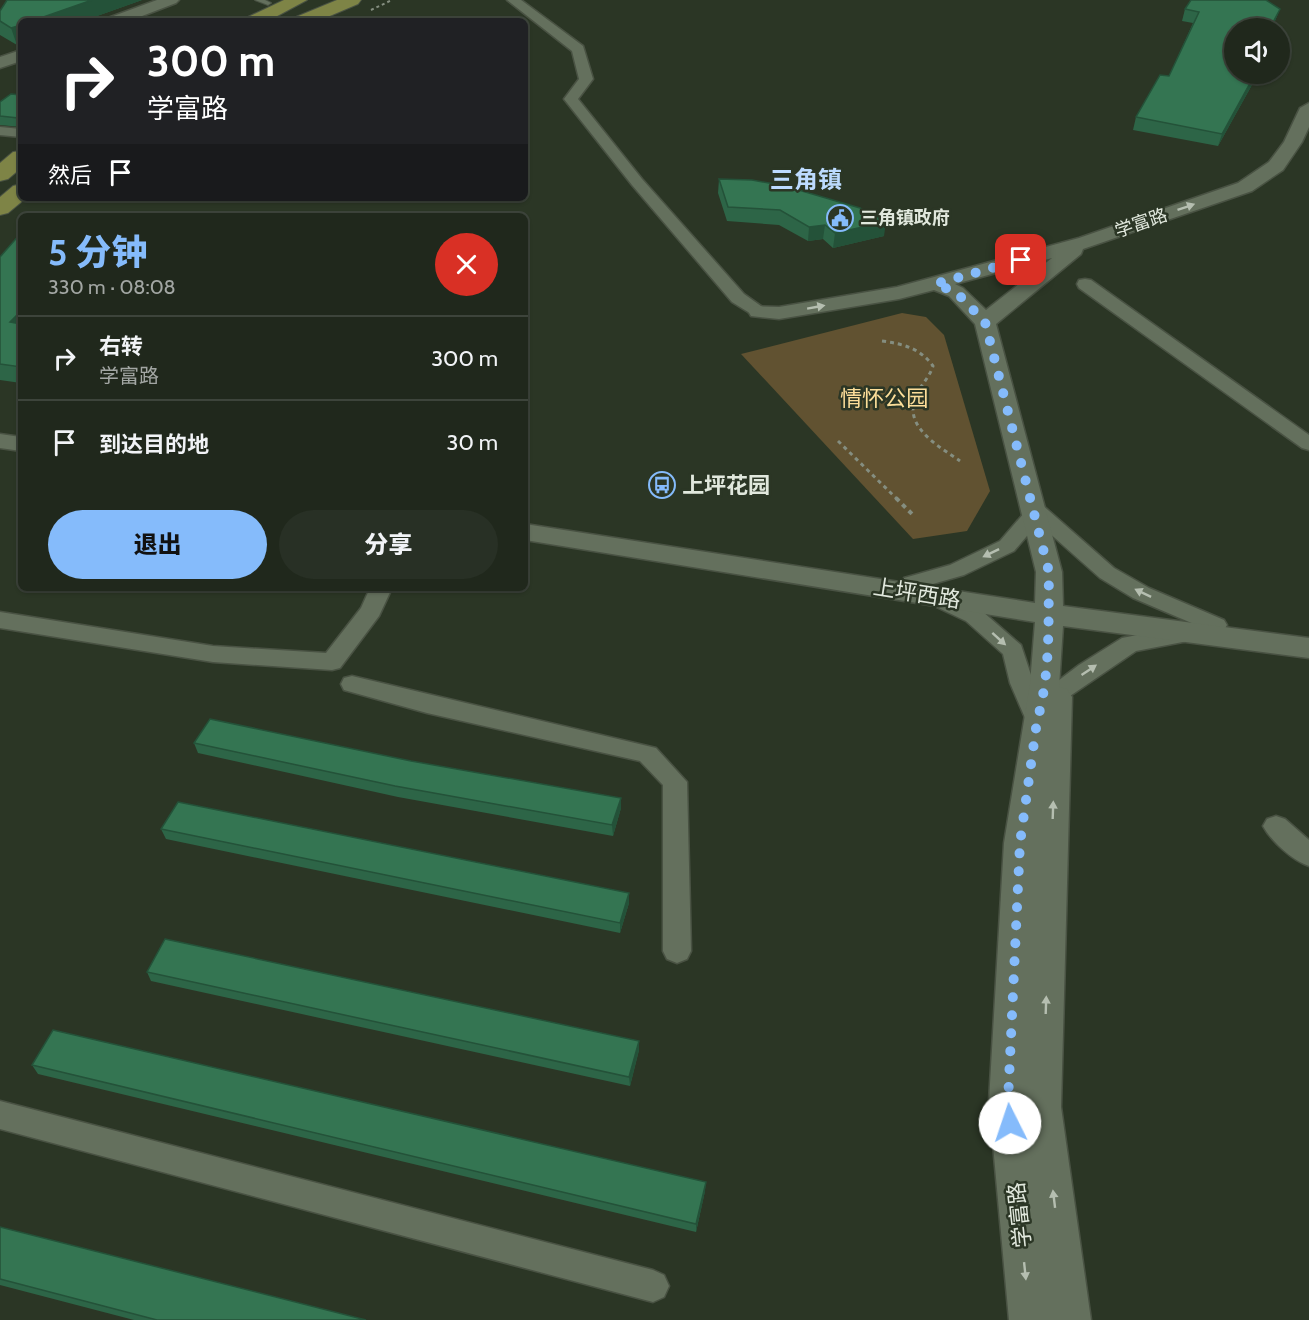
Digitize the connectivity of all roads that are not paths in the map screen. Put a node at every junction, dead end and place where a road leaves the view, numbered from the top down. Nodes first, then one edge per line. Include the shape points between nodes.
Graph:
1 (171, 0) edge
2 (258, 0) edge
3 (298, 0) edge
4 (352, 0) edge
5 (513, 0) edge
6 (268, 3) dead end
7 (122, 18) edge
8 (260, 18) edge
9 (309, 18) edge
10 (18, 57) edge
11 (0, 63) edge
12 (1309, 108) edge
13 (0, 131) edge
14 (18, 133) edge
15 (18, 159) edge
16 (0, 174) edge
17 (18, 193) edge
18 (0, 208) edge
19 (1086, 242) junction
20 (935, 284) junction
21 (1085, 284) dead end
22 (759, 311) joint
23 (985, 322) junction
24 (0, 441) edge
25 (18, 444) edge
26 (1309, 444) edge
27 (0, 450) edge
28 (18, 453) edge
29 (1034, 512) junction
30 (528, 523) edge
31 (528, 532) edge
32 (922, 589) junction
33 (380, 591) edge
34 (1055, 610) junction
35 (0, 620) edge
36 (1216, 625) junction
37 (1190, 633) junction
38 (1309, 636) edge
39 (1309, 648) edge
40 (352, 684) dead end
41 (1040, 713) junction
42 (1276, 826) dead end
43 (1309, 856) edge
44 (677, 951) dead end
45 (0, 1115) edge
46 (653, 1286) dead end
47 (1030, 1320) edge
48 (1070, 1320) edge

1 - 7 street
2 - 6 lane
3 - 8 main road
4 - 9 main road
5 - 22 street via 578,49 586,79 571,99 738,298
10 - 11 street
19 -> 12 street, 学富路 via 1245,187 1276,166
13 - 14 street
15 - 16 main road
17 - 18 main road
19 - 20 street, 学富路
19 - 23 street
22 -> 20 street, 学富路 via 779,313
20 - 23 street, 学富路 via 956,292
21 - 26 street
23 - 29 street, 学富路
24 - 25 street
27 - 28 street
29 -> 32 street via 1007,546
29 - 34 street, 学富路
36 -> 29 street via 1141,593 1107,573
30 - 32 street, 上坪西路
31 - 32 street, 上坪西路
32 - 34 street, 上坪西路
32 -> 41 street via 974,616 1013,651 1021,683
33 - 35 street via 371,611 332,662 213,654
34 - 36 street, 上坪西路
34 - 37 street, 上坪西路
34 - 41 street, 学富路
48 -> 34 street, 学富路 via 1042,1107
36 - 38 street, 上坪西路
37 - 39 street, 上坪西路
41 -> 37 street via 1087,671 1130,644
40 - 44 street via 648,754 675,782
41 -> 47 street, 学富路 via 1020,843 1008,1101
42 - 43 street
45 - 46 street

